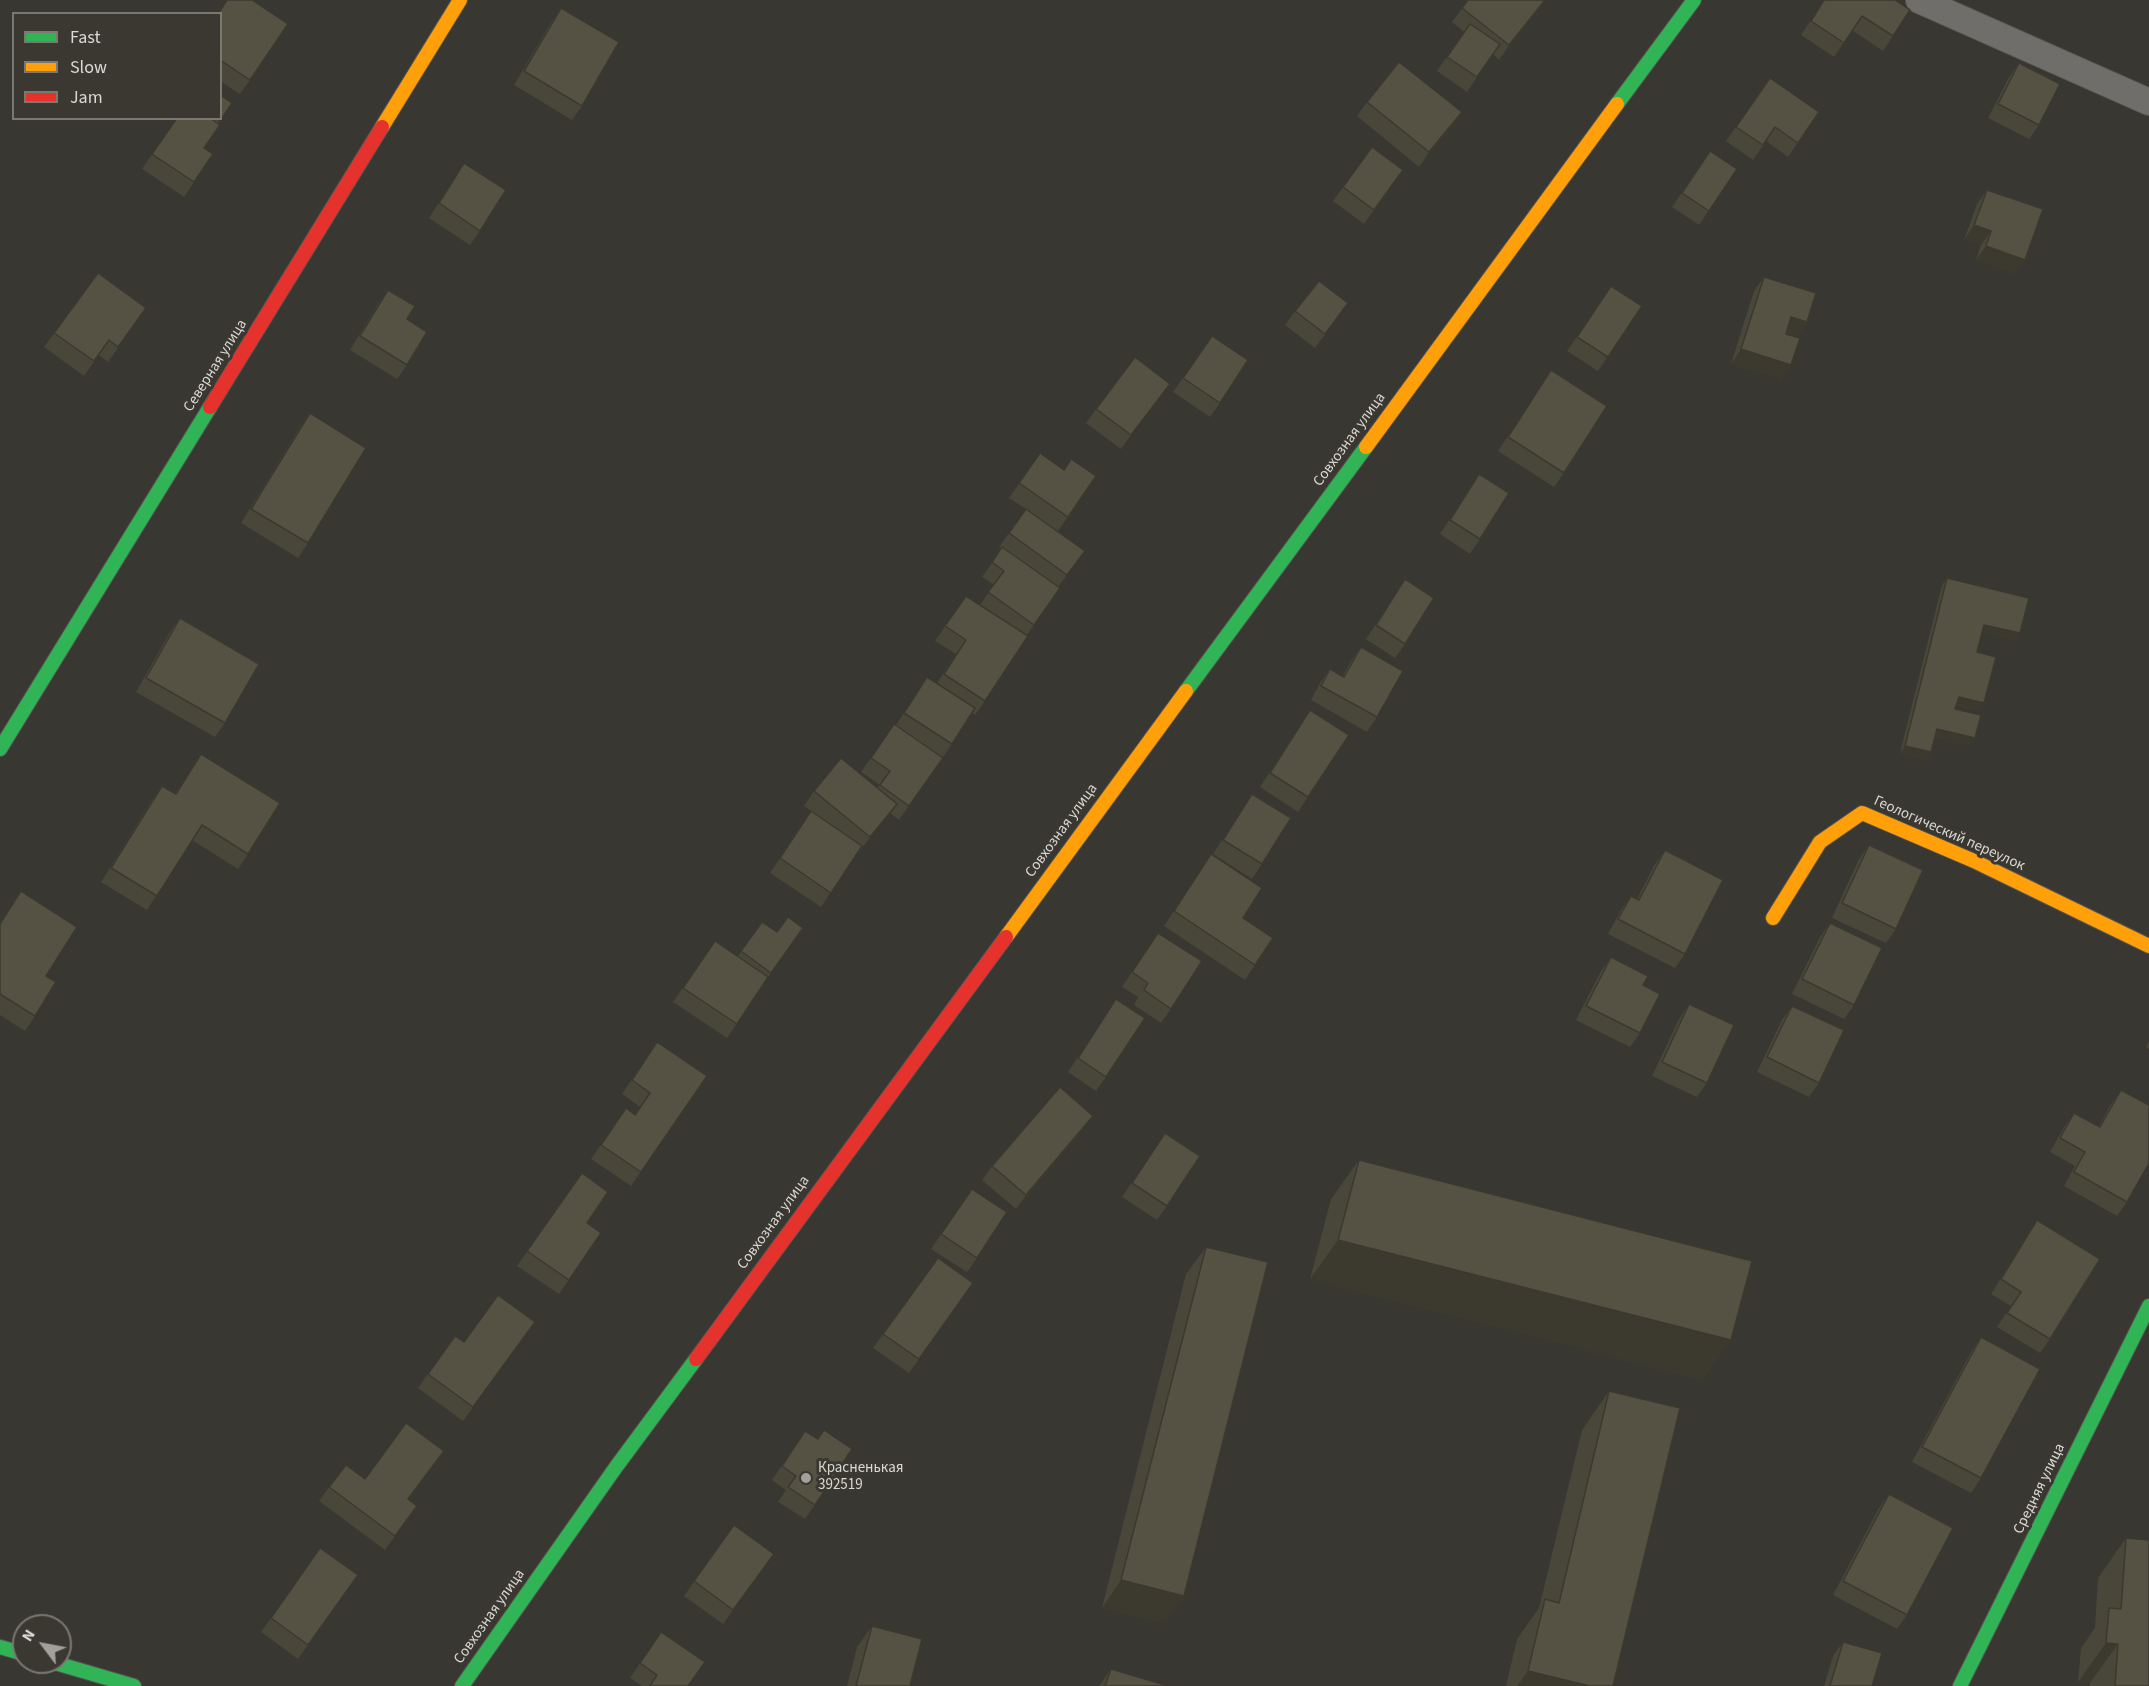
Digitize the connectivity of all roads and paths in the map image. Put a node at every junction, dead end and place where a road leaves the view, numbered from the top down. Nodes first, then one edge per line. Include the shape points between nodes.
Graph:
1 (460, 0) edge
2 (1694, 0) edge
3 (1919, 0) edge
4 (2149, 102) edge
5 (0, 749) edge
6 (1773, 918) dead end
7 (2149, 946) edge
8 (2149, 1306) edge
9 (72, 1668) edge
10 (134, 1686) edge
11 (462, 1686) edge
12 (1960, 1686) edge

1 - 5 street, Северная улица
2 - 11 street, Совхозная улица via 623,1457
3 - 4 street
6 - 7 street, Геологический переулок via 1820,842 1863,813
8 - 12 street, Средняя улица
9 - 10 street

